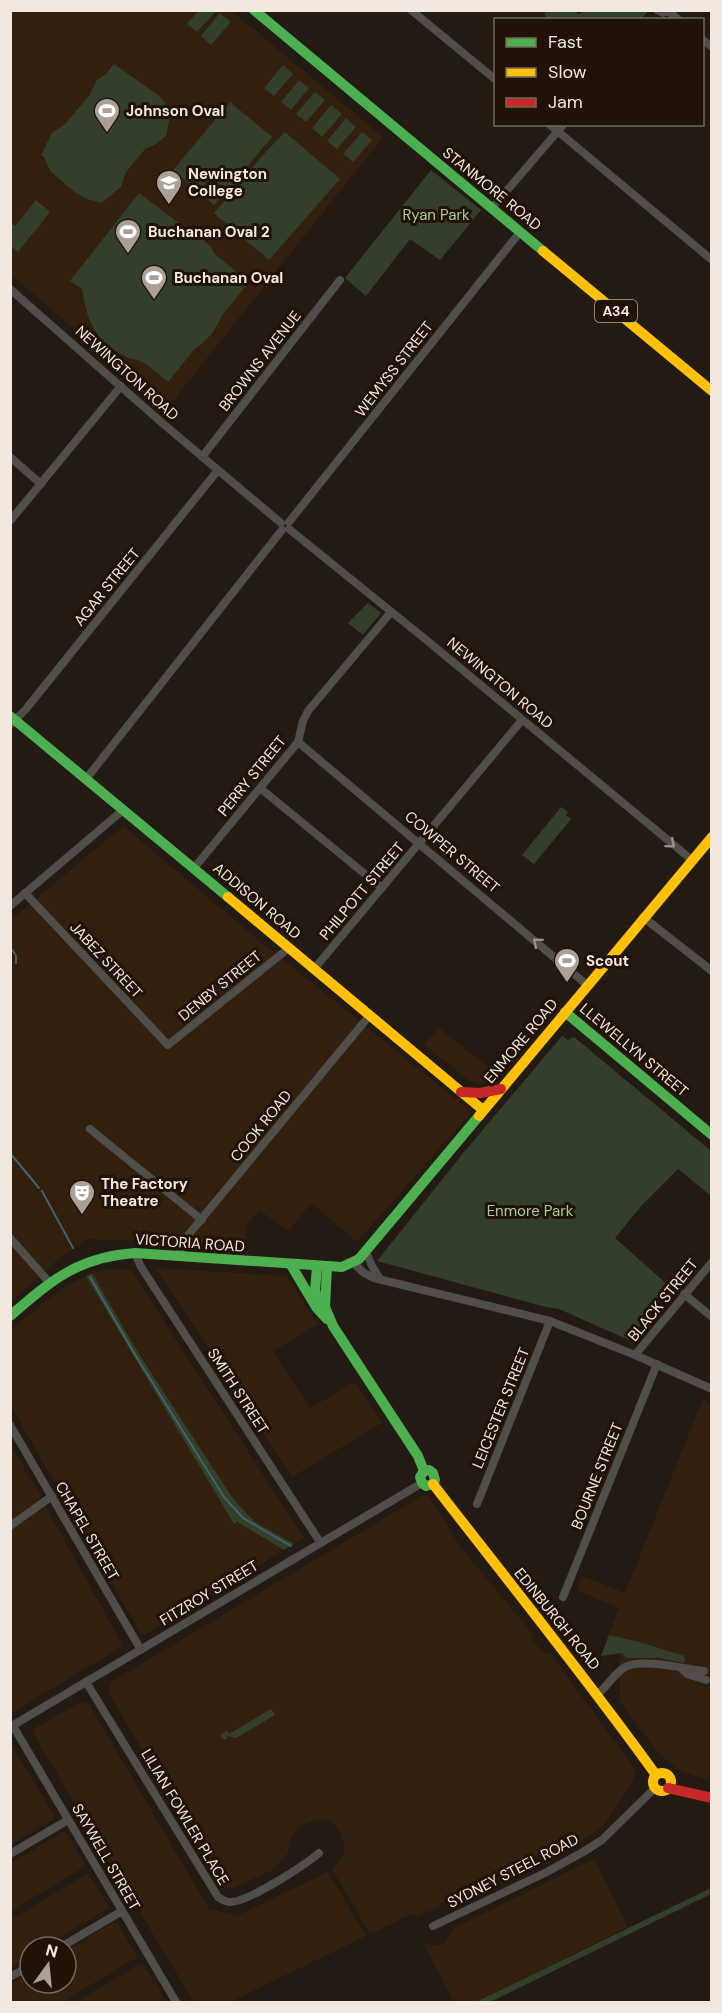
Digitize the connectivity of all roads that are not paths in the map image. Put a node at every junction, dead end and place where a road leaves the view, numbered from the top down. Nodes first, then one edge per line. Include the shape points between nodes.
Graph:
1 (254, 10) edge
2 (411, 10) edge
3 (658, 11) edge
4 (668, 11) edge
5 (494, 79) edge
6 (551, 126) edge
7 (562, 126) edge
8 (558, 132) junction
9 (491, 208) junction
10 (520, 232) junction
11 (711, 260) edge
12 (339, 280) dead end
13 (10, 289) edge
14 (121, 386) junction
15 (711, 391) edge
16 (10, 457) edge
17 (202, 457) junction
18 (218, 470) junction
19 (41, 484) junction
20 (10, 521) edge
21 (285, 526) junction
22 (391, 612) junction
23 (12, 720) edge
24 (522, 720) junction
25 (298, 742) junction
26 (86, 779) junction
27 (260, 788) junction
28 (123, 810) junction
29 (711, 837) edge
30 (419, 843) junction
31 (692, 860) junction
32 (194, 868) junction
33 (382, 888) junction
34 (25, 893) junction
35 (10, 906) edge
36 (644, 917) junction
37 (289, 948) junction
38 (314, 969) junction
39 (711, 972) edge
40 (587, 985) junction
41 (565, 1012) junction
42 (370, 1015) junction
43 (168, 1045) joint
44 (501, 1089) junction
45 (461, 1092) junction
46 (483, 1110) junction
47 (90, 1129) dead end
48 (711, 1135) edge
49 (202, 1220) junction
50 (10, 1238) edge
51 (366, 1252) junction
52 (135, 1253) junction
53 (179, 1257) junction
54 (711, 1262) edge
55 (353, 1263) junction
56 (291, 1264) junction
57 (322, 1267) junction
58 (381, 1280) junction
59 (49, 1282) junction
60 (684, 1294) junction
61 (322, 1314) junction
62 (10, 1316) edge
63 (711, 1317) edge
64 (550, 1321) junction
65 (333, 1326) junction
66 (635, 1355) junction
67 (657, 1364) junction
68 (711, 1389) edge
69 (10, 1425) edge
70 (427, 1484) junction
71 (52, 1496) junction
72 (477, 1504) dead end
73 (10, 1526) edge
74 (320, 1542) junction
75 (563, 1597) dead end
76 (141, 1650) junction
77 (708, 1676) edge
78 (86, 1682) junction
79 (598, 1694) junction
80 (12, 1727) edge
81 (656, 1775) junction
82 (656, 1788) junction
83 (668, 1788) junction
84 (711, 1798) edge
85 (68, 1820) junction
86 (319, 1853) dead end
87 (10, 1854) edge
88 (122, 1911) junction
89 (433, 1926) dead end
90 (78, 1937) edge
91 (176, 2002) edge

1 - 9 main road, STANMORE ROAD / A34
2 - 5 street
3 - 4 street
6 - 8 street
7 - 8 street
8 - 9 street
8 - 11 street
9 - 10 main road, STANMORE ROAD / A34
10 - 15 main road, STANMORE ROAD / A34
10 - 21 street, WEMYSS STREET
12 - 17 street, BROWNS AVENUE
13 - 14 street, NEWINGTON ROAD
14 - 17 street, NEWINGTON ROAD
14 - 19 street
16 - 19 street
17 - 18 street, NEWINGTON ROAD
18 - 21 street, NEWINGTON ROAD
18 - 23 street, AGAR STREET via 26,709
19 - 20 street
21 - 22 street, NEWINGTON ROAD
21 - 26 street, WEMYSS STREET
22 - 24 street, NEWINGTON ROAD
22 - 25 street, PERRY STREET via 308,711
23 - 26 main road, ADDISON ROAD
24 - 30 street, PHILPOTT STREET
24 -> 31 street, NEWINGTON ROAD
25 - 27 street, PERRY STREET
25 - 30 street, COWPER STREET
26 - 28 main road, ADDISON ROAD
27 - 32 street, PERRY STREET
27 - 33 street
28 - 32 main road, ADDISON ROAD
28 - 34 street
29 - 31 main road, ENMORE ROAD
30 - 33 street, PHILPOTT STREET
40 -> 30 street, COWPER STREET
31 - 36 main road, ENMORE ROAD
32 - 37 main road, ADDISON ROAD
33 - 38 street, PHILPOTT STREET
34 - 35 street
34 - 43 street, JABEZ STREET
36 - 39 street
36 - 40 main road, ENMORE ROAD
37 - 38 main road, ADDISON ROAD
37 - 43 street, DENBY STREET
38 - 42 main road, ADDISON ROAD
40 - 41 main road, ENMORE ROAD
41 - 44 main road, ENMORE ROAD
41 - 48 main road, LLEWELLYN STREET
42 - 45 main road, ADDISON ROAD
42 - 49 street, COOK ROAD
44 - 45 main road
44 - 46 main road, ENMORE ROAD
45 - 46 main road, ADDISON ROAD
46 - 51 main road, ENMORE ROAD
47 - 49 street
49 - 53 street, COOK ROAD via 184,1240
50 - 59 street
51 - 55 main road, ENMORE ROAD
51 - 58 street
52 - 53 main road, VICTORIA ROAD
52 - 59 main road, VICTORIA ROAD via 87,1261
52 - 74 street, SMITH STREET
53 - 56 main road, VICTORIA ROAD
54 - 60 street, BLACK STREET
55 - 57 main road, VICTORIA ROAD
55 - 58 street
56 - 57 main road, VICTORIA ROAD
56 - 61 main road
57 - 61 main road via 315,1290
57 - 65 main road via 325,1307
58 - 64 street
59 - 62 main road, VICTORIA ROAD
60 - 63 street
60 - 66 street, BLACK STREET
61 - 65 main road
64 - 66 street
64 - 72 street, LEICESTER STREET
65 - 70 main road, EDINBURGH ROAD via 424,1471 435,1475 435,1480
66 - 67 street
67 - 68 street
67 - 75 street, BOURNE STREET
69 - 71 street, CHAPEL STREET
70 - 74 street, FITZROY STREET
70 - 79 main road, EDINBURGH ROAD
71 - 73 street
71 - 76 street, CHAPEL STREET
74 - 76 street, FITZROY STREET
76 - 78 street, FITZROY STREET
77 - 79 street via 657,1664 635,1664 621,1671
78 - 80 street, FITZROY STREET
78 - 86 street, LILIAN FOWLER PLACE via 218,1897 234,1903 280,1880
79 - 81 main road, EDINBURGH ROAD
80 - 85 street, SAYWELL STREET
81 - 82 main road
81 - 83 main road via 667,1774
82 - 83 main road
82 - 89 street, SYDNEY STEEL ROAD via 602,1840 583,1852
83 - 84 main road
85 - 87 street
85 - 88 street, SAYWELL STREET
88 - 90 street
88 - 91 street, SAYWELL STREET

